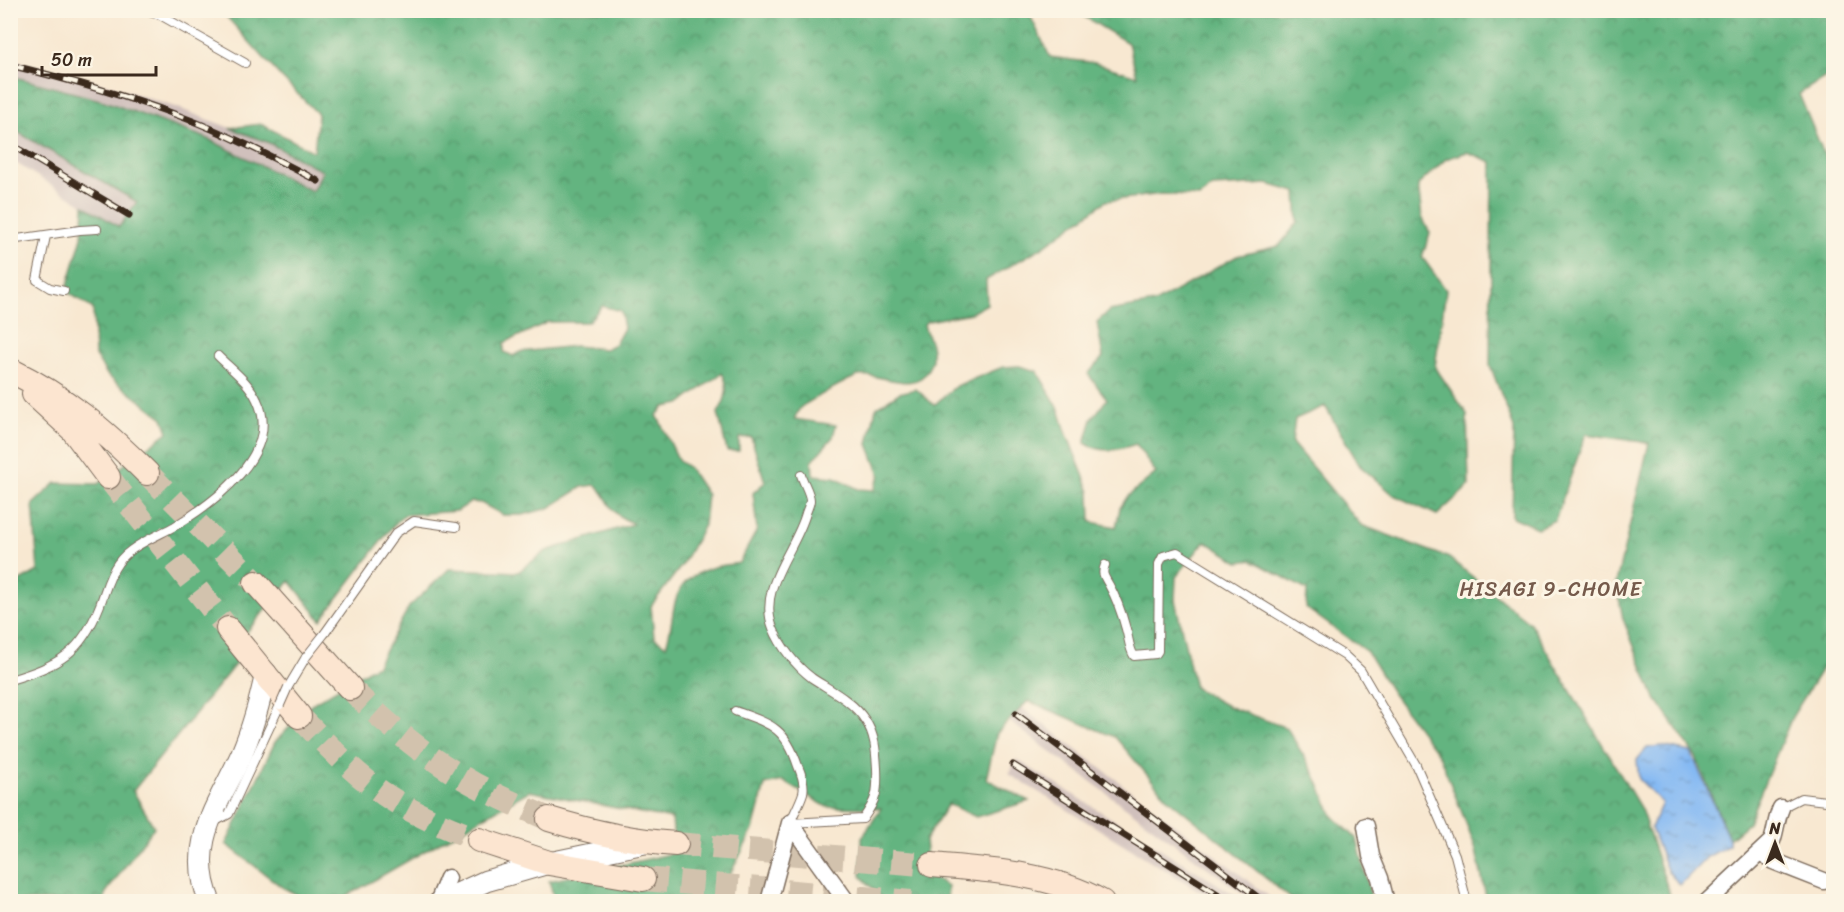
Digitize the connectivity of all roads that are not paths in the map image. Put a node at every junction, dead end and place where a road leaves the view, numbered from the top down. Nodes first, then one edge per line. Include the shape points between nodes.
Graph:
1 (141, 10) edge
2 (245, 63) dead end
3 (97, 229) dead end
4 (46, 236) junction
5 (10, 238) edge
6 (64, 291) dead end
7 (218, 356) dead end
8 (10, 370) edge
9 (10, 376) edge
10 (147, 473) tunnel mouth
11 (801, 475) dead end
12 (108, 477) tunnel mouth
13 (456, 527) dead end
14 (1105, 565) dead end
15 (256, 583) tunnel mouth
16 (228, 628) tunnel mouth
17 (266, 673) junction
18 (10, 680) edge
19 (350, 688) tunnel mouth
20 (289, 710) junction
21 (735, 711) dead end
22 (1833, 802) edge
23 (1781, 808) joint
24 (790, 823) junction
25 (207, 826) junction
26 (1366, 826) dead end
27 (479, 840) tunnel mouth
28 (648, 842) junction
29 (676, 844) tunnel mouth
30 (1760, 853) junction
31 (549, 863) junction
32 (932, 865) tunnel mouth
33 (448, 878) dead end
34 (643, 879) tunnel mouth
35 (1824, 880) dead end
36 (206, 899) edge
37 (439, 902) edge
38 (769, 902) edge
39 (847, 902) edge
40 (1102, 902) edge
41 (1386, 902) edge
42 (1467, 902) edge
43 (1707, 902) edge

1 - 2 lane via 160,15
3 - 4 lane
4 - 5 lane
4 - 6 lane via 37,280
7 - 18 lane via 249,386 258,402 260,442 246,466 226,490 118,563 90,629 70,654
8 - 10 main road via 73,405
9 - 12 main road via 43,400 73,430
11 - 24 lane via 810,500 804,523 769,600 772,627 797,664 865,719 875,741 877,783 874,804 863,819
13 - 20 lane, bridge via 414,521 396,533 306,657 288,687
14 - 42 lane via 1104,579 1118,604 1134,656 1151,656 1158,651 1159,564 1163,556 1178,552 1336,651 1361,671 1416,765 1455,855
15 - 19 main road
16 - 17 main road
17 - 20 main road
17 - 25 street via 255,720
20 - 25 lane via 229,814
21 - 24 lane via 762,720 788,740 804,791
22 - 23 lane via 1801,798
23 - 30 street via 1772,841
24 - 38 street
24 - 39 street
25 - 36 street via 201,846
26 - 41 street
27 - 31 main road
28 - 29 main road
28 - 31 street
28 - 31 main road via 582,830 552,820 568,830 574,848 570,855
30 - 35 street
30 - 43 street
31 - 34 main road
31 - 37 street via 486,880
32 - 40 main road via 1023,874 1072,888
33 - 37 street

